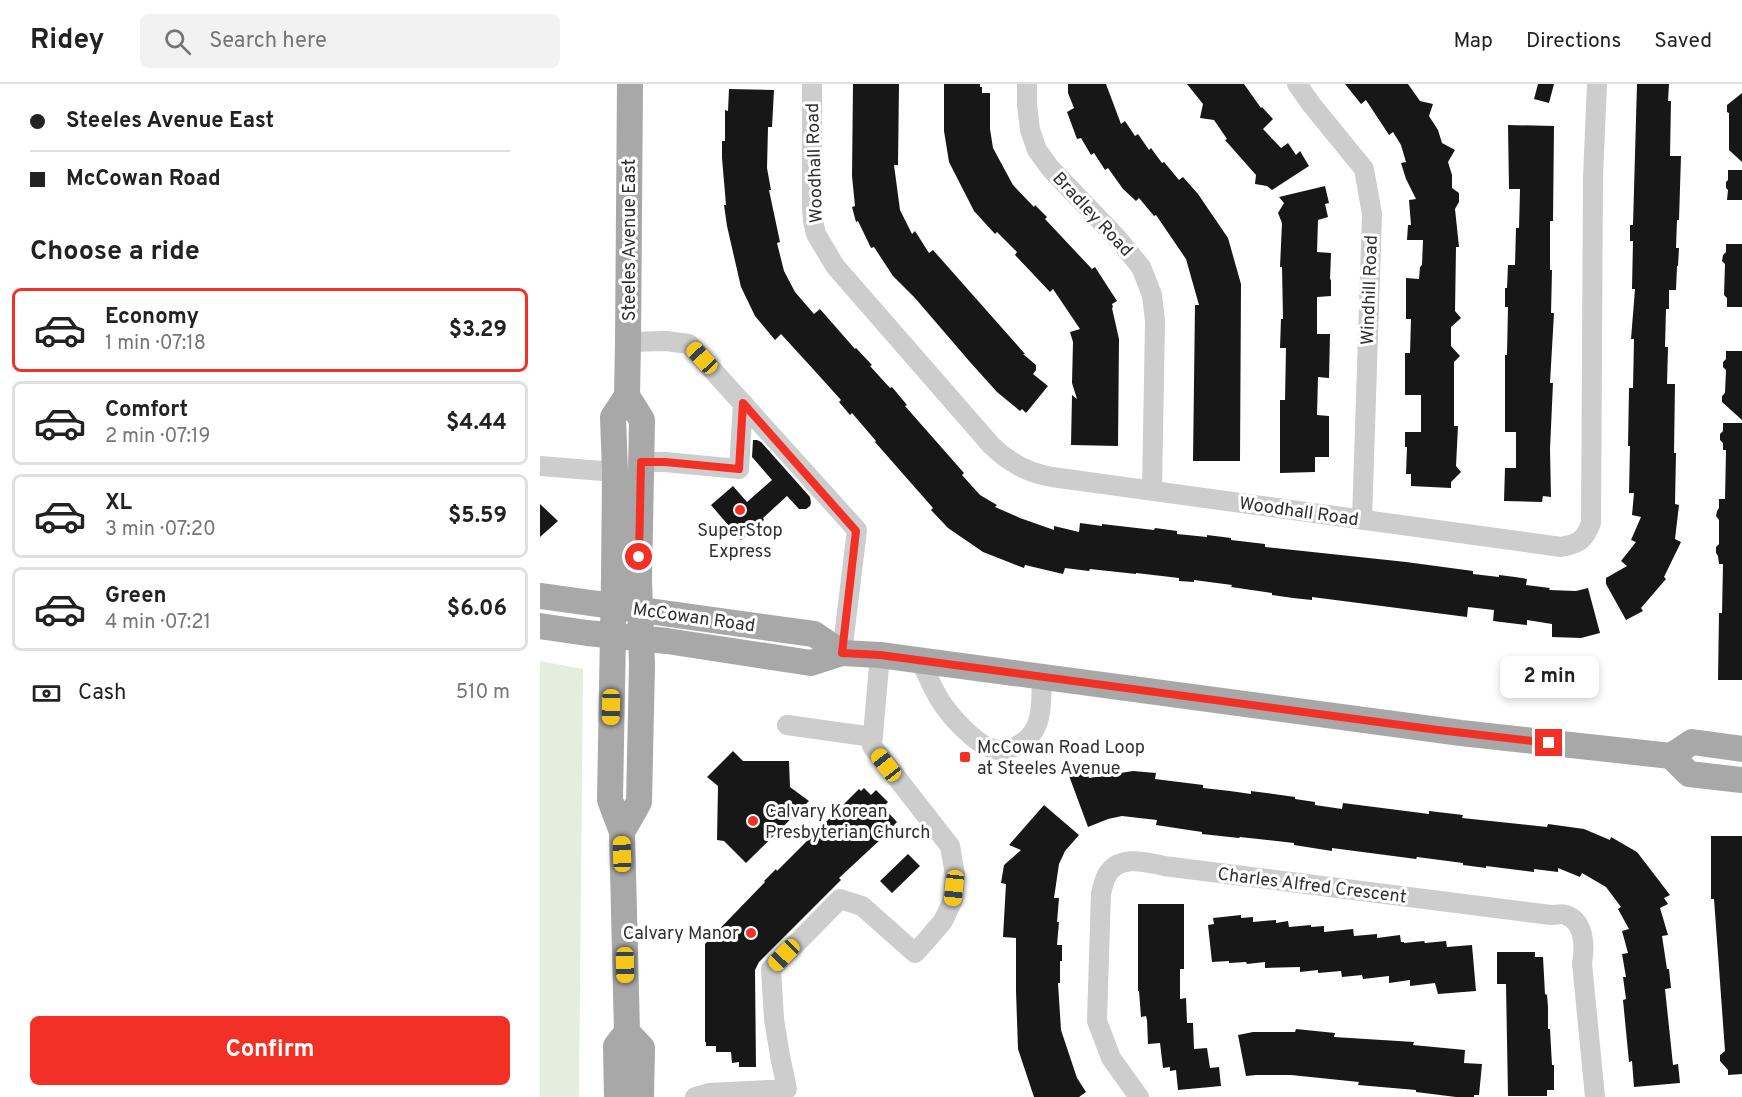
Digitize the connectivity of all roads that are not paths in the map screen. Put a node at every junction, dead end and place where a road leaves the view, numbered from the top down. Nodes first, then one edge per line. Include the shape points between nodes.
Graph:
1 (630, 84) edge
2 (812, 84) edge
3 (1027, 84) edge
4 (1297, 84) edge
5 (1597, 84) edge
6 (628, 342) junction
7 (627, 396) junction
8 (743, 403) junction
9 (540, 458) edge
10 (641, 462) junction
11 (540, 466) edge
12 (564, 468) junction
13 (615, 472) junction
14 (1152, 491) junction
15 (1362, 520) junction
16 (540, 596) edge
17 (613, 606) junction
18 (640, 610) junction
19 (540, 626) edge
20 (612, 635) junction
21 (641, 638) junction
22 (842, 653) junction
23 (880, 655) junction
24 (920, 661) junction
25 (1042, 677) junction
26 (787, 725) dead end
27 (873, 737) junction
28 (1742, 749) edge
29 (1671, 756) junction
30 (1742, 780) edge
31 (622, 831) junction
32 (627, 1032) junction
33 (617, 1097) edge
34 (641, 1097) edge
35 (695, 1097) edge
36 (1138, 1097) edge
37 (1595, 1097) edge

1 - 6 main road, Steeles Avenue East
2 - 14 street, Woodhall Road via 813,221 816,234 835,266 1007,459 1041,475
3 - 14 street, Bradley Road via 1030,130 1037,150 1141,267 1152,295
4 - 15 street, Windhill Road via 1364,169 1370,198
5 - 15 street, Woodhall Road via 1591,524 1587,535 1579,542 1561,547
6 - 7 main road, Steeles Avenue East
6 - 8 street via 689,344
7 - 10 main road via 642,420
7 - 13 main road, Steeles Avenue East via 613,417
8 - 10 street via 739,469
8 - 22 street via 856,531
9 - 12 street via 553,459
10 - 18 main road
11 - 12 street
12 - 13 street
13 - 17 main road, Steeles Avenue East
14 - 15 street, Woodhall Road
16 - 17 main road, McCowan Road
17 - 18 main road, McCowan Road
17 - 20 main road, Steeles Avenue East
18 - 21 main road
18 - 22 main road, McCowan Road via 814,634
19 - 20 main road, McCowan Road
20 - 21 main road, McCowan Road
20 - 31 main road, Steeles Avenue East via 610,800
21 - 22 main road, McCowan Road via 811,663
21 - 31 main road via 639,801
22 - 23 main road, McCowan Road
23 - 24 main road, McCowan Road
23 - 27 street
24 - 25 main road, McCowan Road
24 - 25 street via 943,706 988,748 998,750 1016,746 1034,732 1039,720
25 - 29 main road, McCowan Road via 1461,733
26 - 27 street
27 - 35 street via 872,746 950,846 955,875 953,900 943,921 915,953 862,906 840,899 771,969 774,1019 787,1089
28 - 29 main road via 1692,742
29 - 30 main road via 1689,774
31 - 32 main road, Steeles Avenue East
32 - 33 main road, Steeles Avenue East via 616,1046
32 - 34 main road via 642,1048
36 - 37 street, Charles Alfred Crescent via 1111,1058 1097,1020 1101,893 1108,873 1122,862 1139,860 1565,914 1574,920 1583,939

